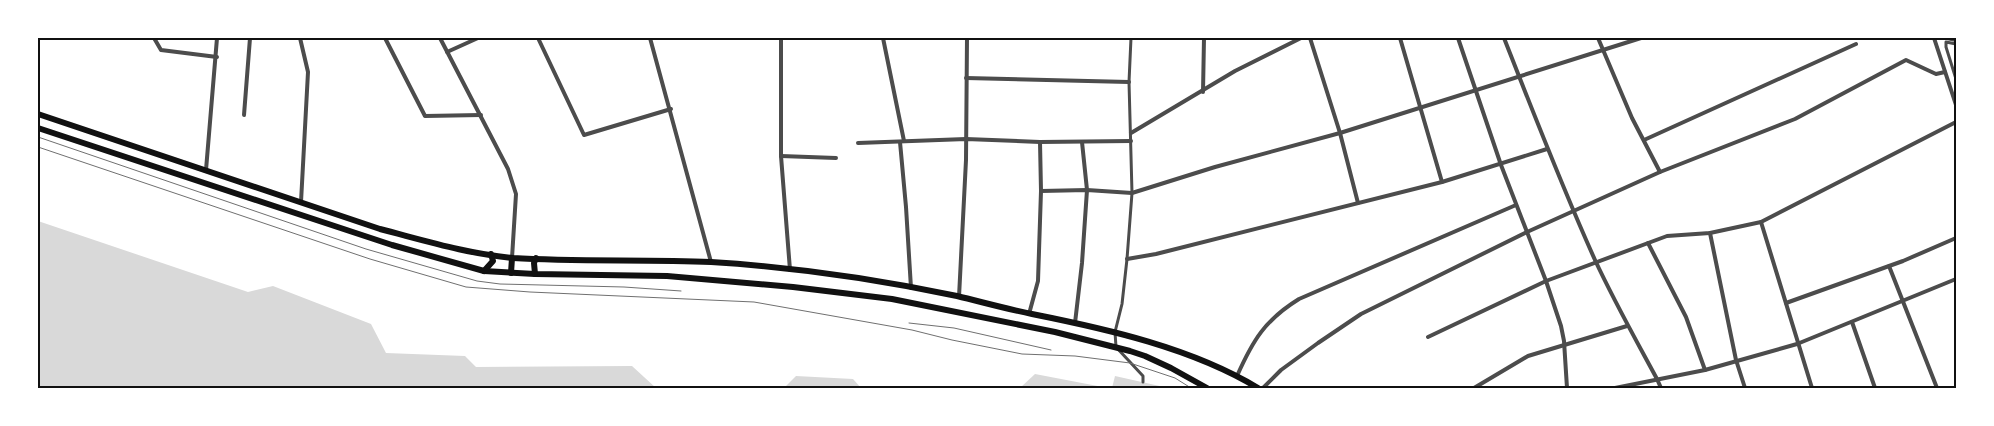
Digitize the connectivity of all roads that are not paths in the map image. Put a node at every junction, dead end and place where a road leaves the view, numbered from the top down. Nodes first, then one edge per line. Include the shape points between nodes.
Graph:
1 (154, 38) edge
2 (217, 38) edge
3 (250, 38) edge
4 (300, 38) edge
5 (385, 38) edge
6 (440, 38) edge
7 (478, 38) edge
8 (538, 38) edge
9 (650, 38) edge
10 (781, 38) edge
11 (883, 38) edge
12 (967, 38) edge
13 (1131, 38) edge
14 (1204, 38) edge
15 (1301, 38) edge
16 (1310, 38) edge
17 (1400, 38) edge
18 (1458, 38) edge
19 (1504, 38) edge
20 (1598, 38) edge
21 (1641, 38) edge
22 (1934, 38) edge
23 (1947, 38) edge
24 (1956, 42) edge
25 (1856, 44) dead end
26 (1603, 50) junction
27 (447, 52) junction
28 (216, 57) junction
29 (1945, 72) junction
30 (1519, 77) junction
31 (966, 78) junction
32 (1956, 78) edge
33 (1129, 82) junction
34 (1477, 90) junction
35 (1203, 92) junction
36 (1956, 105) edge
37 (1420, 108) junction
38 (671, 109) junction
39 (38, 114) edge
40 (244, 115) dead end
41 (481, 115) junction
42 (1956, 122) edge
43 (38, 128) edge
44 (1131, 133) junction
45 (1340, 133) junction
46 (966, 139) junction
47 (1644, 140) junction
48 (1132, 141) junction
49 (902, 142) junction
50 (1040, 142) junction
51 (1082, 142) junction
52 (858, 143) dead end
53 (1547, 149) junction
54 (781, 156) junction
55 (836, 158) dead end
56 (1501, 165) junction
57 (206, 170) junction
58 (1660, 172) junction
59 (1442, 182) junction
60 (1087, 190) junction
61 (1041, 191) junction
62 (1132, 193) junction
63 (302, 202) junction
64 (1358, 203) junction
65 (1516, 205) junction
66 (1573, 211) junction
67 (1761, 222) junction
68 (1527, 232) junction
69 (1710, 233) junction
70 (1956, 238) edge
71 (1648, 243) junction
72 (490, 254) junction
73 (512, 258) junction
74 (536, 258) junction
75 (1127, 259) junction
76 (711, 262) junction
77 (1596, 262) junction
78 (1889, 266) junction
79 (790, 270) junction
80 (484, 271) junction
81 (511, 273) junction
82 (535, 274) junction
83 (1956, 279) edge
84 (1546, 281) junction
85 (911, 288) junction
86 (959, 297) junction
87 (1903, 301) junction
88 (1786, 303) junction
89 (1030, 314) junction
90 (1075, 322) junction
91 (1852, 322) junction
92 (1627, 326) junction
93 (1115, 332) junction
94 (1428, 336) dead end
95 (1797, 344) junction
96 (1564, 345) junction
97 (1116, 348) junction
98 (1736, 360) junction
99 (1705, 370) junction
100 (1237, 376) junction
101 (1657, 379) junction
102 (1143, 382) dead end
103 (1207, 388) edge
104 (1258, 388) edge
105 (1263, 388) edge
106 (1474, 388) edge
107 (1567, 388) edge
108 (1615, 388) edge
109 (1660, 388) edge
110 (1745, 388) edge
111 (1812, 388) edge
112 (1875, 388) edge
113 (1937, 388) edge

1 - 28 street via 161,50
2 - 28 street
3 - 40 street
4 - 63 street via 308,72
5 - 41 street via 425,116
6 - 27 street
7 - 27 street
8 - 38 street via 584,135
9 - 38 street
10 - 54 street
11 - 49 street
12 - 31 street
13 - 33 street
14 - 35 street
15 - 35 street
16 - 45 street
17 - 37 street
18 - 34 street
19 - 30 street
20 - 26 street
21 - 26 street
22 - 29 street
23 - 24 street
24 - 32 street via 1946,42 1946,47
25 - 47 street
26 - 30 street
26 - 47 street
27 - 41 street
28 - 57 street
29 - 36 street
29 - 58 street via 1936,74 1906,60 1795,119
30 - 34 street
30 - 53 street
31 - 33 street
31 - 46 street
33 - 44 street
34 - 37 street
34 - 56 street
35 - 44 street
37 - 45 street
37 - 59 street
38 - 76 street
39 - 57 main road
41 - 73 street via 508,169 516,194
42 - 67 street
43 - 80 main road via 392,246
44 - 48 street
45 - 62 street
45 - 64 street
46 - 49 street
46 - 50 street
46 - 86 street
47 - 58 street
48 - 51 street
48 - 62 street
49 - 52 street
49 - 85 street
50 - 51 street
50 - 61 street
51 - 60 street
53 - 56 street
53 - 66 street
54 - 55 street
54 - 79 street
56 - 59 street
56 - 65 street
57 - 63 main road
58 - 66 street
59 - 64 street
60 - 61 street
60 - 62 street
60 - 90 street
61 - 89 street via 1038,280
62 - 75 street
63 - 72 main road via 380,229
64 - 75 street
65 - 68 street
65 - 100 street via 1293,303 1260,330
66 - 68 street
66 - 77 street
67 - 69 street
67 - 88 street
68 - 84 street
68 - 105 street via 1361,314 1281,370
69 - 71 street via 1668,236
69 - 98 street
70 - 78 street
71 - 77 street
71 - 99 street via 1686,317
72 - 73 main road
72 - 80 main road via 493,261
73 - 74 main road
73 - 81 main road
74 - 76 main road
74 - 82 main road
75 - 93 street
76 - 79 main road
77 - 84 street
77 - 92 street
78 - 87 street
78 - 88 street
79 - 85 main road
80 - 81 main road
81 - 82 main road
82 - 97 main road via 667,276 892,299 1055,332
83 - 87 street
84 - 94 street
84 - 96 street
85 - 86 main road
86 - 89 main road
87 - 91 street
87 - 113 street
88 - 95 street
89 - 90 main road
90 - 93 main road
91 - 95 street
91 - 112 street
92 - 96 street
92 - 101 street
93 - 97 street
93 - 100 main road via 1203,360
95 - 98 street
95 - 111 street
96 - 106 street via 1528,356
96 - 107 street
97 - 102 street via 1143,376
97 - 103 main road via 1145,356
98 - 99 street
98 - 110 street
99 - 101 street
100 - 104 main road
101 - 108 street
101 - 109 street

